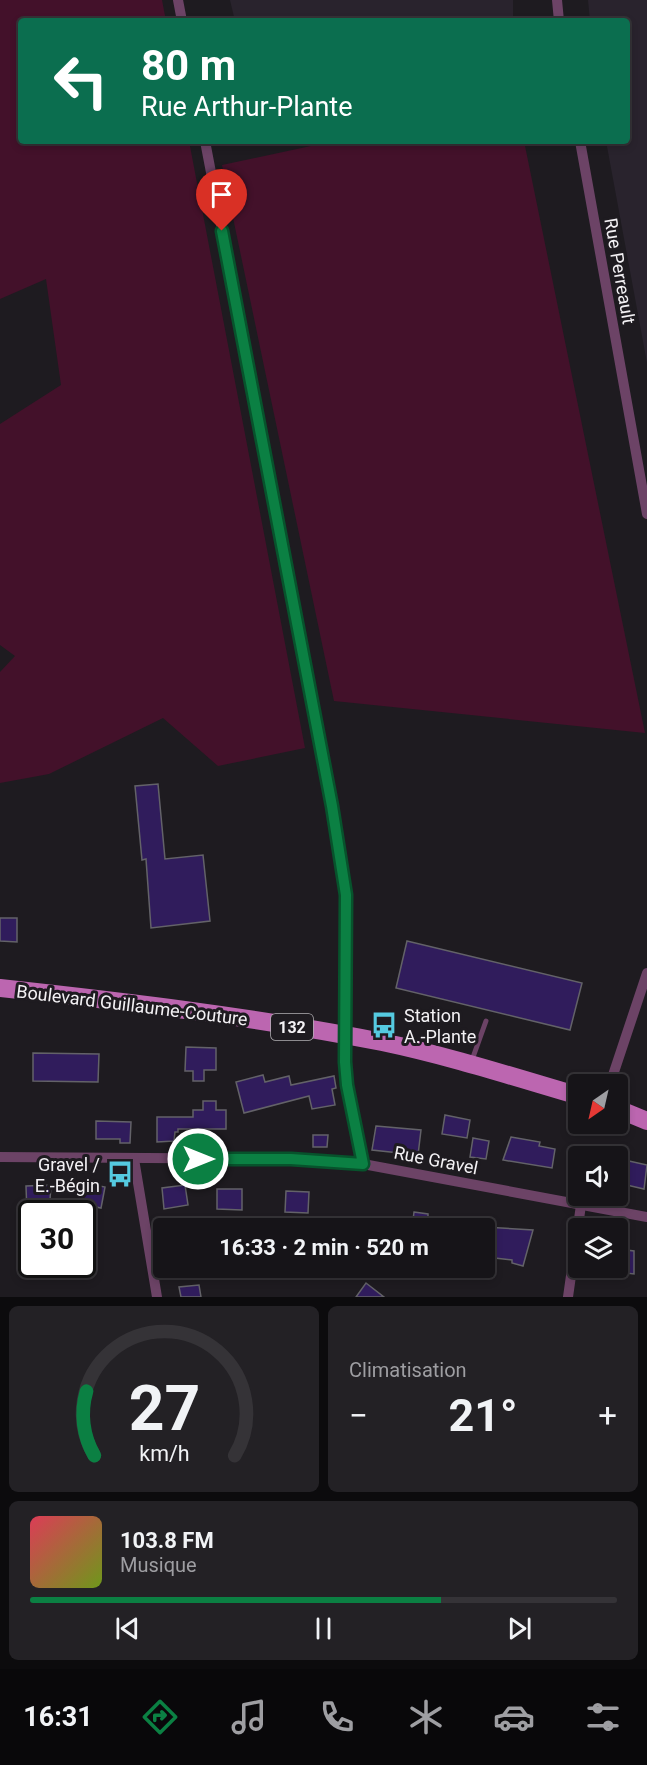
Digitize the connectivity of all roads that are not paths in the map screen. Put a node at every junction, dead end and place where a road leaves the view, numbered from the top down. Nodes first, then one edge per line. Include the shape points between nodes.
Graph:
1 (178, 0) edge
2 (557, 0) edge
3 (181, 18) edge
4 (559, 18) edge
5 (206, 144) edge
6 (581, 144) edge
7 (647, 514) edge
8 (647, 973) edge
9 (0, 988) edge
10 (486, 1021) dead end
11 (347, 1036) junction
12 (471, 1064) junction
13 (613, 1074) edge
14 (568, 1093) edge
15 (628, 1113) edge
16 (647, 1121) edge
17 (0, 1157) edge
18 (134, 1160) junction
19 (363, 1164) junction
20 (568, 1203) edge
21 (580, 1206) edge
22 (586, 1206) edge
23 (647, 1217) edge
24 (156, 1297) edge
25 (568, 1297) edge

1 - 3 street
2 - 4 street
5 - 11 street via 332,806 346,895
6 - 7 street, Rue Perreault
8 - 13 street
9 - 11 main road, Boulevard Guillaume-Couture / 132 via 158,1006
10 - 12 lane
11 - 12 main road, Boulevard Guillaume-Couture / 132
11 - 19 street via 347,1085
12 - 14 main road, Boulevard Guillaume-Couture / 132
15 - 16 main road
17 - 18 street, Rue Gravel
18 - 19 street, Rue Gravel via 291,1159
18 - 24 street
19 - 20 street, Rue Gravel
21 - 25 street
22 - 23 street, Rue Gravel

